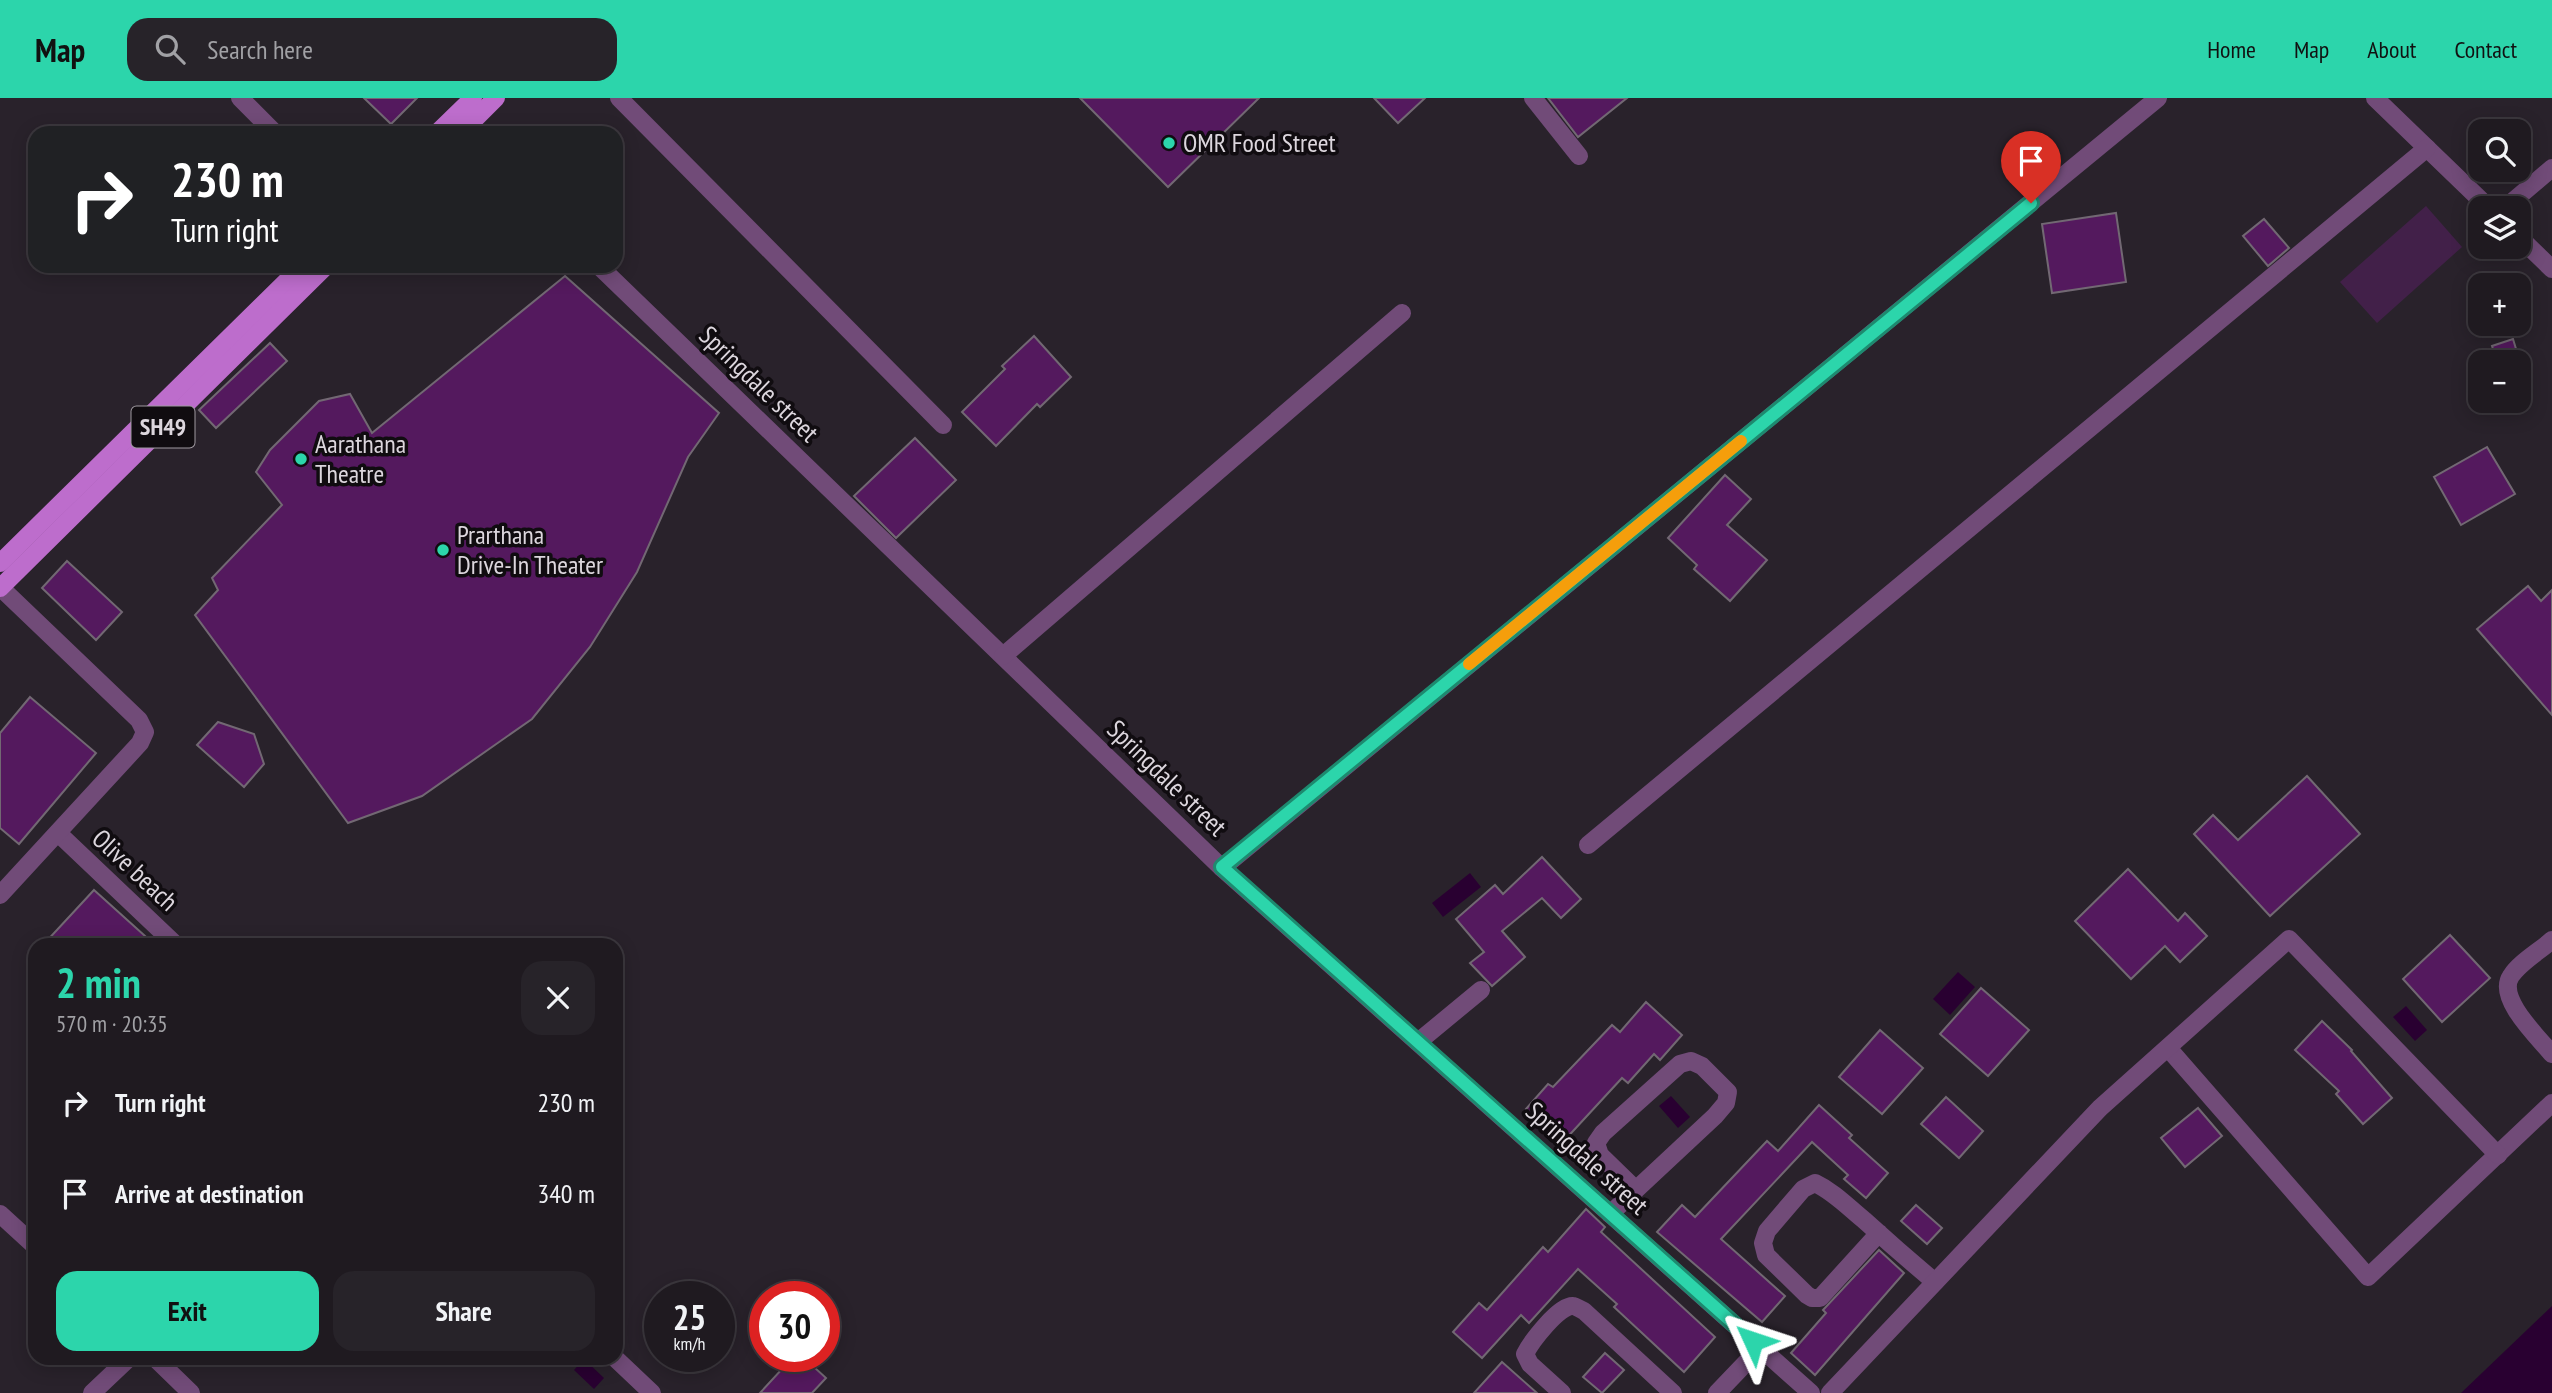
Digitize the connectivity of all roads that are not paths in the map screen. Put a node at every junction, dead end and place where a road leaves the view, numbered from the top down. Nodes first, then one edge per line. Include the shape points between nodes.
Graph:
1 (240, 98) edge
2 (473, 98) edge
3 (496, 98) edge
4 (619, 98) edge
5 (1533, 98) edge
6 (2158, 98) edge
7 (2375, 98) edge
8 (268, 126) edge
9 (444, 126) edge
10 (468, 126) edge
11 (2427, 148) junction
12 (1579, 156) dead end
13 (2552, 168) edge
14 (2477, 196) edge
15 (2519, 196) edge
16 (2531, 249) edge
17 (2552, 269) edge
18 (295, 273) edge
19 (319, 273) edge
20 (606, 273) edge
21 (1402, 313) dead end
22 (943, 425) dead end
23 (2, 578) edge
24 (1003, 656) junction
25 (58, 833) junction
26 (1588, 845) dead end
27 (1222, 867) junction
28 (0, 895) edge
29 (169, 938) edge
30 (2552, 940) edge
31 (1481, 990) dead end
32 (1418, 1042) junction
33 (2168, 1048) junction
34 (2552, 1054) edge
35 (2552, 1103) edge
36 (2498, 1155) junction
37 (1636, 1190) junction
38 (0, 1214) edge
39 (1610, 1214) junction
40 (1878, 1233) junction
41 (28, 1240) edge
42 (1935, 1282) junction
43 (1760, 1348) junction
44 (122, 1365) edge
45 (162, 1365) edge
46 (622, 1365) edge
47 (92, 1393) edge
48 (191, 1393) edge
49 (652, 1393) edge
50 (1562, 1393) edge
51 (1673, 1393) edge
52 (1717, 1393) edge
53 (1811, 1393) edge
54 (1830, 1393) edge

1 - 8 street
2 - 9 main road
3 - 10 main road
4 - 22 street
5 - 12 street
6 - 27 street
7 - 11 street
11 - 14 street
11 - 26 street
13 - 15 street
16 - 17 street
18 - 23 main road, SH49
19 - 23 main road, SH49
20 - 24 street, Springdale street
21 - 24 street
23 - 25 street via 139,720 145,732
24 - 27 street, Springdale street
25 - 28 street
25 - 29 street, Olive beach
27 - 32 street, Springdale street
30 - 34 street via 2511,976 2507,986 2511,1003
31 - 32 street
32 - 39 street, Springdale street
33 - 36 street via 2288,939
33 - 36 street via 2368,1277
33 - 42 street via 2100,1108
35 - 36 street
37 - 37 street via 1726,1103 1728,1092 1691,1060 1680,1064 1596,1143 1600,1155
37 - 39 street
38 - 41 street
39 - 43 street, Springdale street
40 - 40 street via 1828,1189 1815,1184 1803,1189 1767,1231 1763,1243 1766,1255 1807,1295 1820,1298
40 - 42 street
42 - 54 street
43 - 52 street
43 - 53 street, Springdale street
44 - 47 street
45 - 48 street
46 - 49 street
50 - 51 street via 1525,1354 1562,1309 1574,1306

